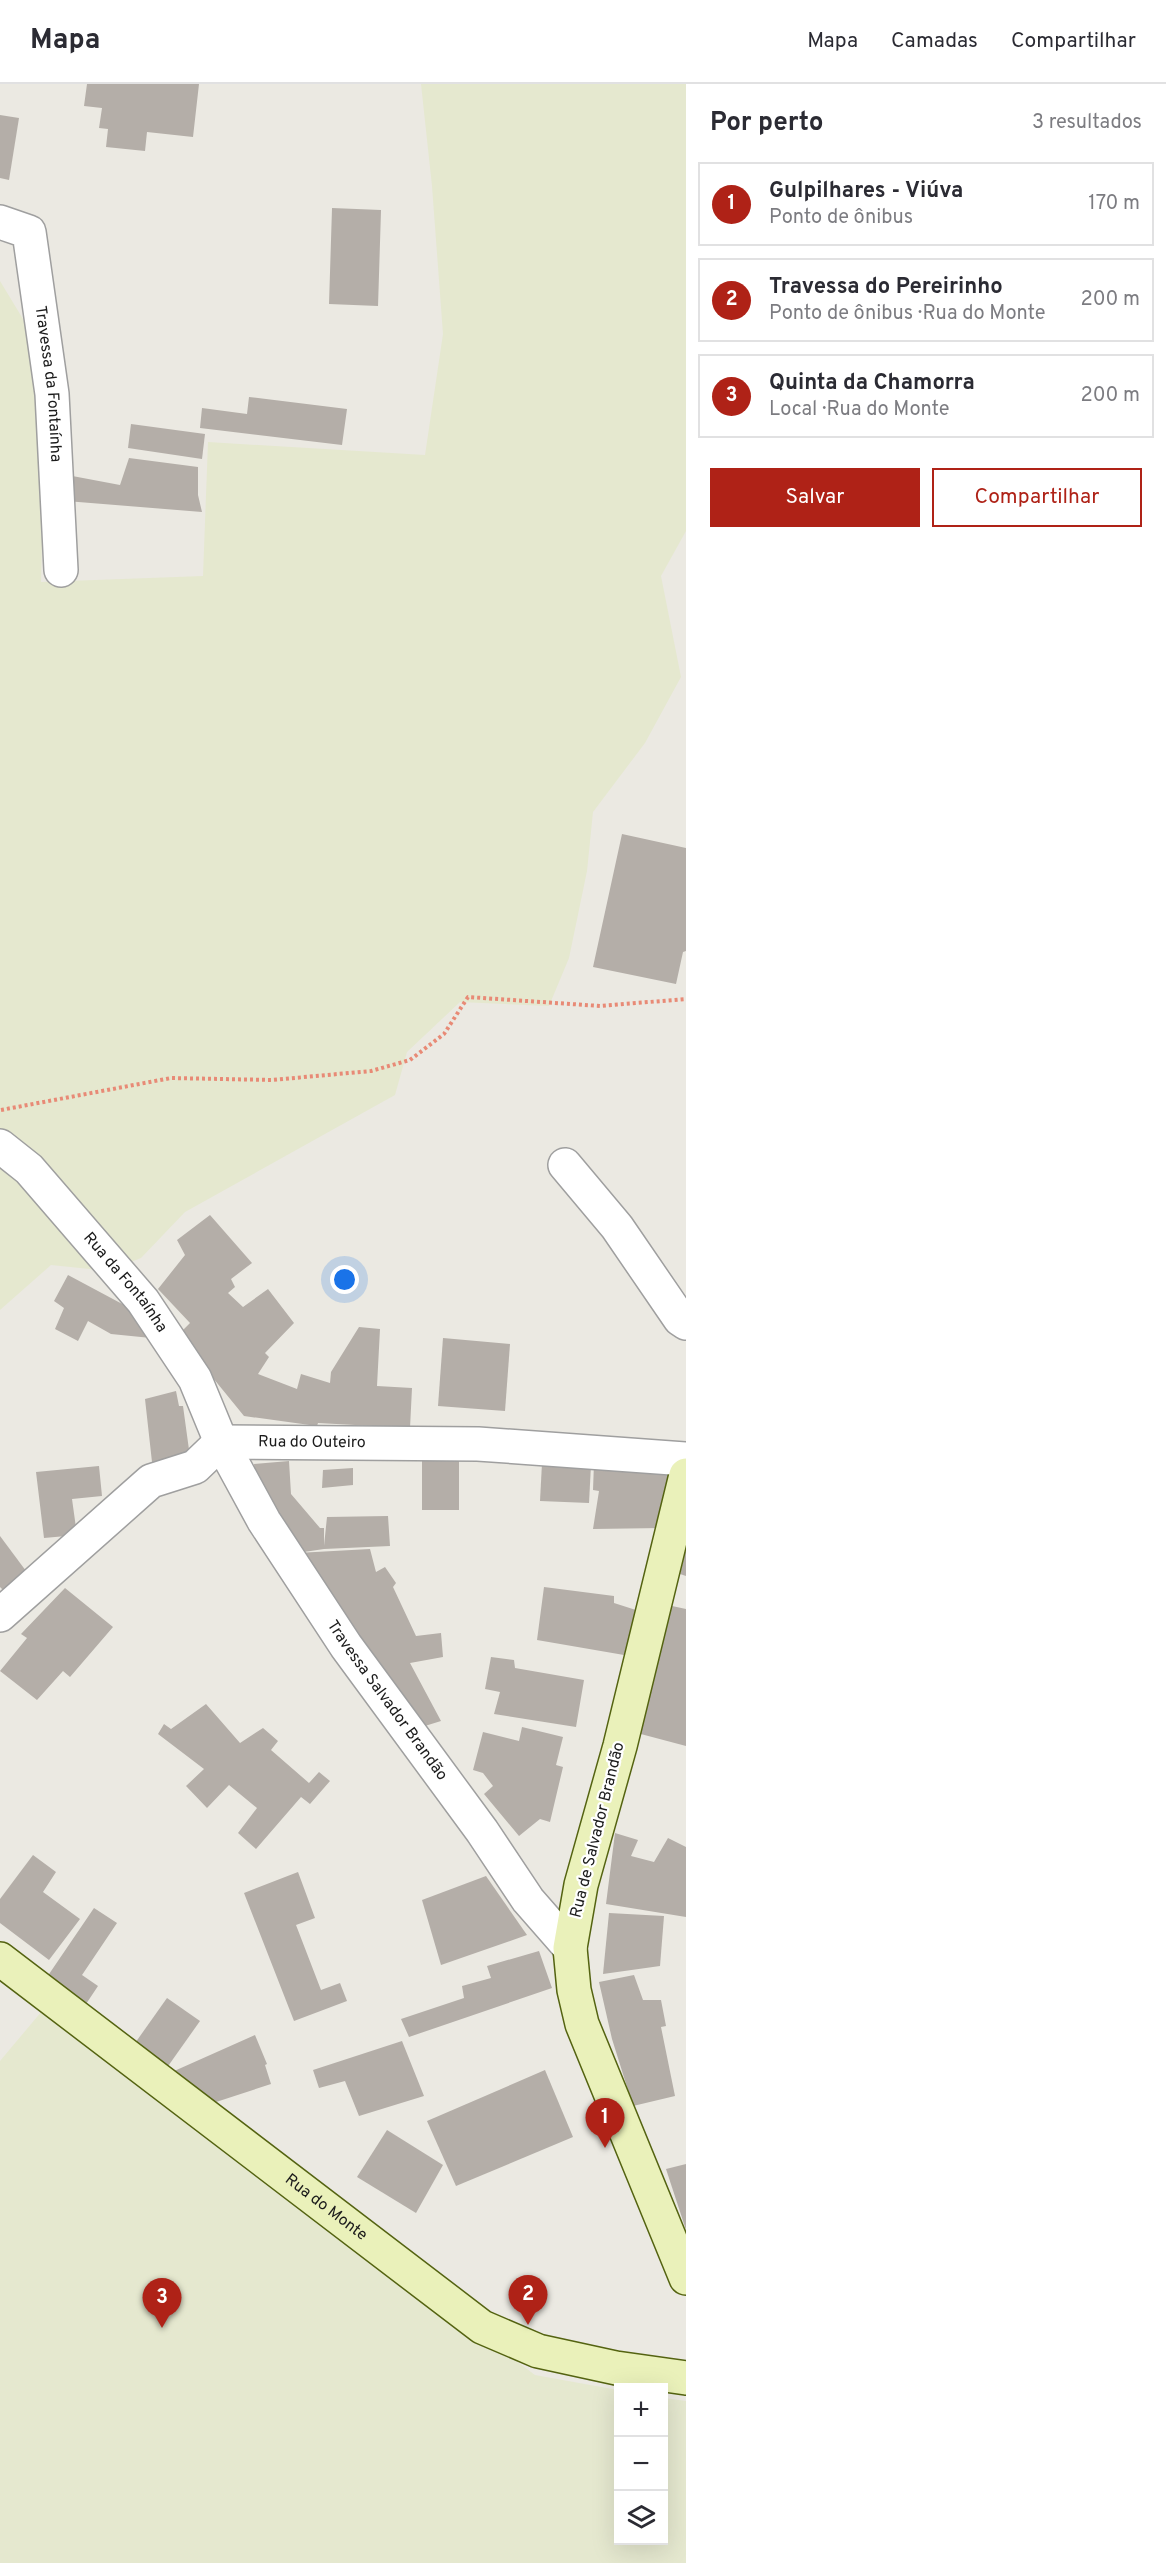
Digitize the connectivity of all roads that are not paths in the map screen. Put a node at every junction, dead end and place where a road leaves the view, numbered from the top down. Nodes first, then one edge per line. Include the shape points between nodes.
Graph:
1 (0, 222) edge
2 (61, 570) dead end
3 (0, 1146) edge
4 (565, 1165) dead end
5 (686, 1323) edge
6 (221, 1442) junction
7 (686, 1459) edge
8 (686, 1475) edge
9 (0, 1616) edge
10 (570, 1948) junction
11 (0, 1959) edge
12 (686, 2278) edge
13 (686, 2378) edge

1 - 2 street, Travessa da Fontaínha via 29,232 52,394
3 - 6 street, Rua da Fontaínha via 29,1169 143,1301 195,1379
4 - 5 street via 617,1227
6 - 7 street, Rua do Outeiro via 478,1444
6 - 9 street via 195,1467 151,1481
6 - 10 street, Travessa Salvador Brandão via 264,1521 346,1646 528,1900
8 - 10 main road, Rua de Salvador Brandão via 620,1746 581,1885
10 - 12 main road, Rua de Salvador Brandão via 582,2024
11 - 13 main road, Rua do Monte via 482,2327 538,2351

